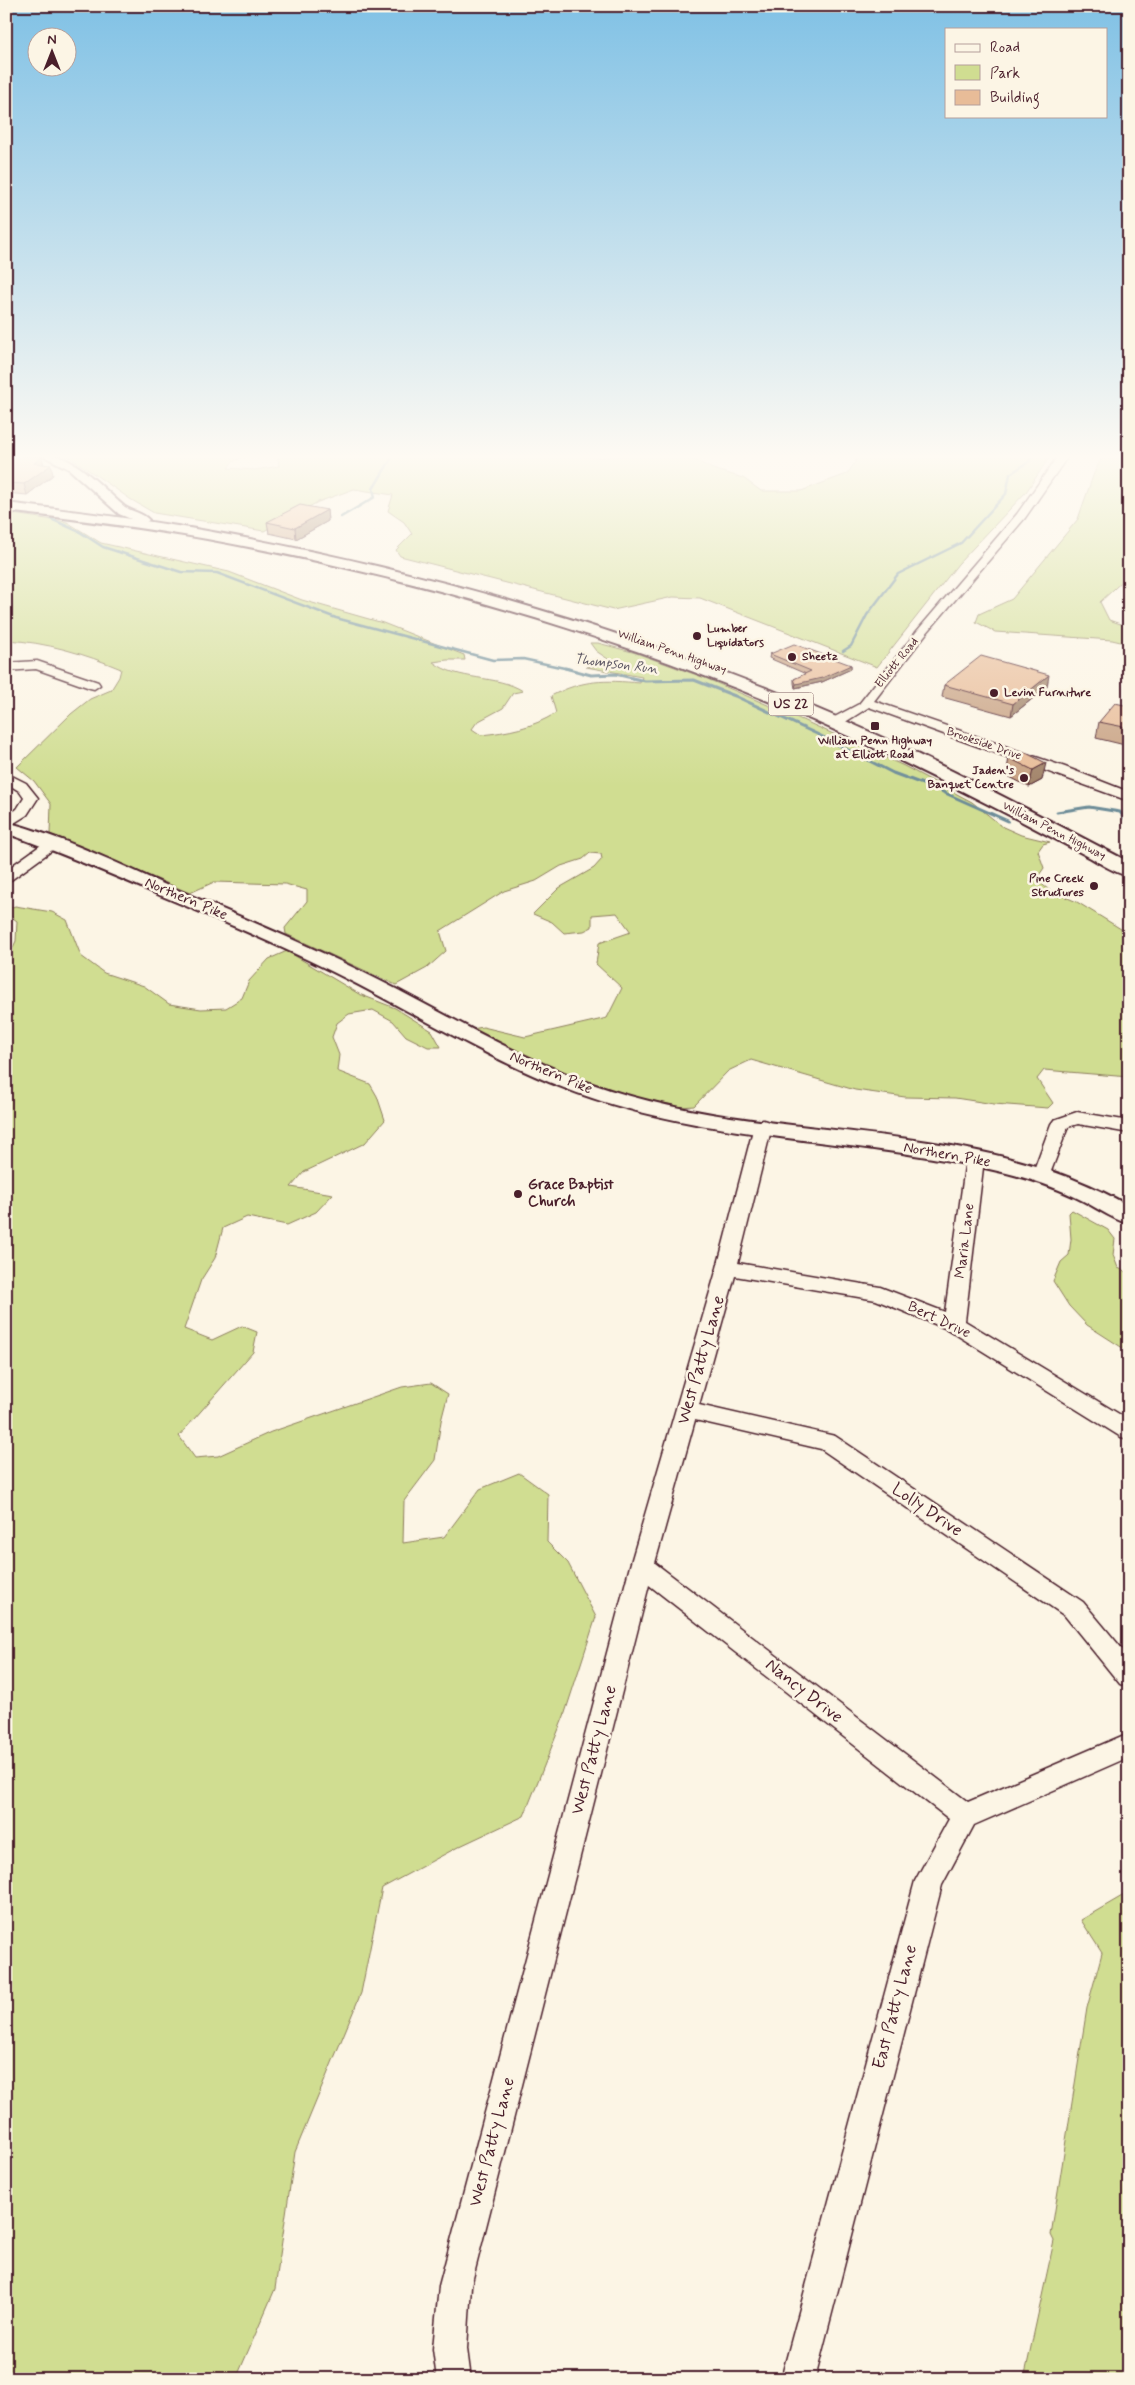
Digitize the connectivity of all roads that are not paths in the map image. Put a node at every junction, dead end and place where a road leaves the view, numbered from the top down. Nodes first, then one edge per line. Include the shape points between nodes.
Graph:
1 (350, 564) edge
2 (368, 564) edge
3 (980, 564) edge
4 (6, 668) edge
5 (94, 685) dead end
6 (866, 702) junction
7 (839, 721) junction
8 (6, 777) edge
9 (1129, 798) edge
10 (6, 809) edge
11 (22, 812) junction
12 (6, 825) edge
13 (53, 843) junction
14 (1129, 861) edge
15 (1129, 870) edge
16 (6, 877) edge
17 (763, 1126) junction
18 (1129, 1127) edge
19 (975, 1159) junction
20 (1041, 1176) junction
21 (1129, 1216) edge
22 (727, 1268) junction
23 (954, 1324) junction
24 (687, 1410) junction
25 (1129, 1431) edge
26 (642, 1566) junction
27 (1129, 1676) edge
28 (1129, 1745) edge
29 (965, 1816) junction
30 (454, 2379) edge
31 (798, 2379) edge

1 - 7 highway, William Penn Highway / US 22 via 489,598 627,641
2 - 7 highway, William Penn Highway / US 22 via 504,598 686,656
3 - 6 street, Elliott Road
4 - 5 street via 37,665
6 - 7 street, Elliott Road via 857,712
6 - 9 street, Brookside Drive via 1060,770
7 - 14 highway, William Penn Highway / US 22 via 936,761
7 - 15 highway, William Penn Highway / US 22
8 - 11 street via 21,785 31,798
10 - 11 street
11 - 12 street
12 - 13 main road, Northern Pike
13 - 16 street
13 - 17 main road, Northern Pike via 320,957 522,1062 578,1086 651,1108
17 - 19 main road, Northern Pike
17 - 22 street, West Patty Lane
18 - 20 street via 1078,1118 1060,1124
19 - 20 main road, Northern Pike
19 - 23 street, Maria Lane
20 - 21 main road, Northern Pike via 1093,1196
22 - 23 street, Bert Drive via 880,1294
22 - 24 street, West Patty Lane
23 - 25 street, Bert Drive
24 - 26 street, West Patty Lane
24 - 27 street, Lolly Drive via 827,1442 1074,1609
26 - 29 street, Nancy Drive
26 - 30 street, West Patty Lane via 455,2286 450,2349
28 - 29 street
29 - 31 street, East Patty Lane via 929,1881

